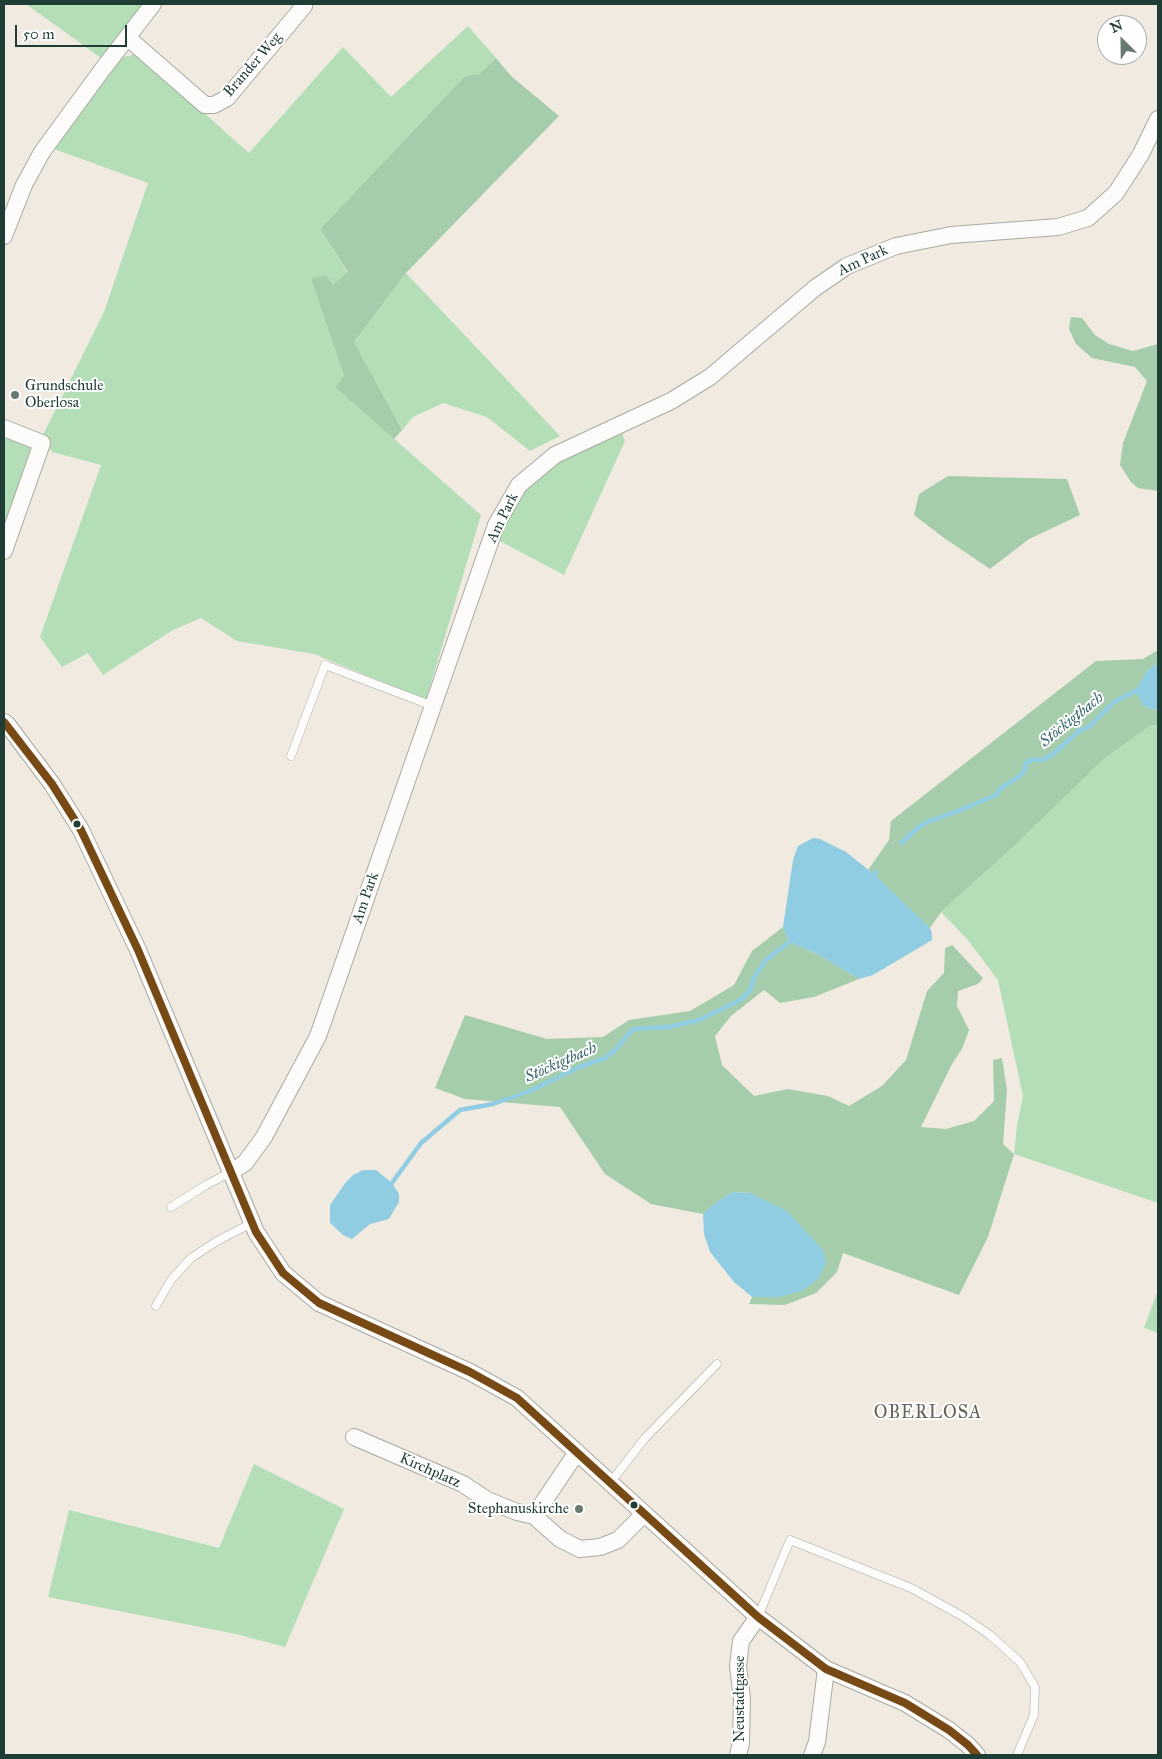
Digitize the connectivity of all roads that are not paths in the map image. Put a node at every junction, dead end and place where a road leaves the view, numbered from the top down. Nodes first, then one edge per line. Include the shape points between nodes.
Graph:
1 (153, 4) edge
2 (304, 6) dead end
3 (128, 38) junction
4 (1158, 119) edge
5 (4, 236) edge
6 (4, 428) edge
7 (4, 551) edge
8 (433, 706) junction
9 (5, 722) edge
10 (291, 756) dead end
11 (231, 1172) junction
12 (171, 1207) dead end
13 (252, 1223) junction
14 (156, 1306) dead end
15 (717, 1364) dead end
16 (354, 1437) dead end
17 (576, 1452) junction
18 (610, 1483) junction
19 (644, 1514) junction
20 (534, 1516) junction
21 (758, 1617) junction
22 (826, 1669) junction
23 (738, 1755) edge
24 (812, 1755) edge
25 (977, 1755) edge
26 (1017, 1755) edge

1 - 3 street
2 - 3 street, Brander Weg via 227,98 214,105 204,105
3 - 5 street via 42,152 24,185
4 - 8 street, Am Park via 1116,193 1088,218 1058,227 951,235 914,242 847,266 710,377 671,401 555,455 518,485 496,525
6 - 7 street via 42,443
8 - 10 lane via 325,665
8 - 11 street, Am Park via 318,1036 264,1136 245,1163
9 - 11 street via 52,784 81,830 138,950
11 - 12 lane
11 - 13 street
13 - 14 lane via 191,1258 171,1280
13 - 17 street via 283,1273 319,1303 470,1372 517,1398
15 - 18 lane via 646,1438
16 - 20 street, Kirchplatz via 463,1484 487,1500
17 - 18 street
17 - 20 street
18 - 19 street
19 - 20 street, Kirchplatz via 618,1540 600,1547 580,1549 560,1539
19 - 21 street
21 - 22 street
21 - 23 street, Neustadtgasse via 741,1641 738,1666 742,1699 741,1743
21 - 26 lane via 790,1540 910,1588 962,1616 990,1635 1020,1662 1035,1687 1034,1715
22 - 24 street via 817,1742
22 - 25 street via 905,1703 949,1730

